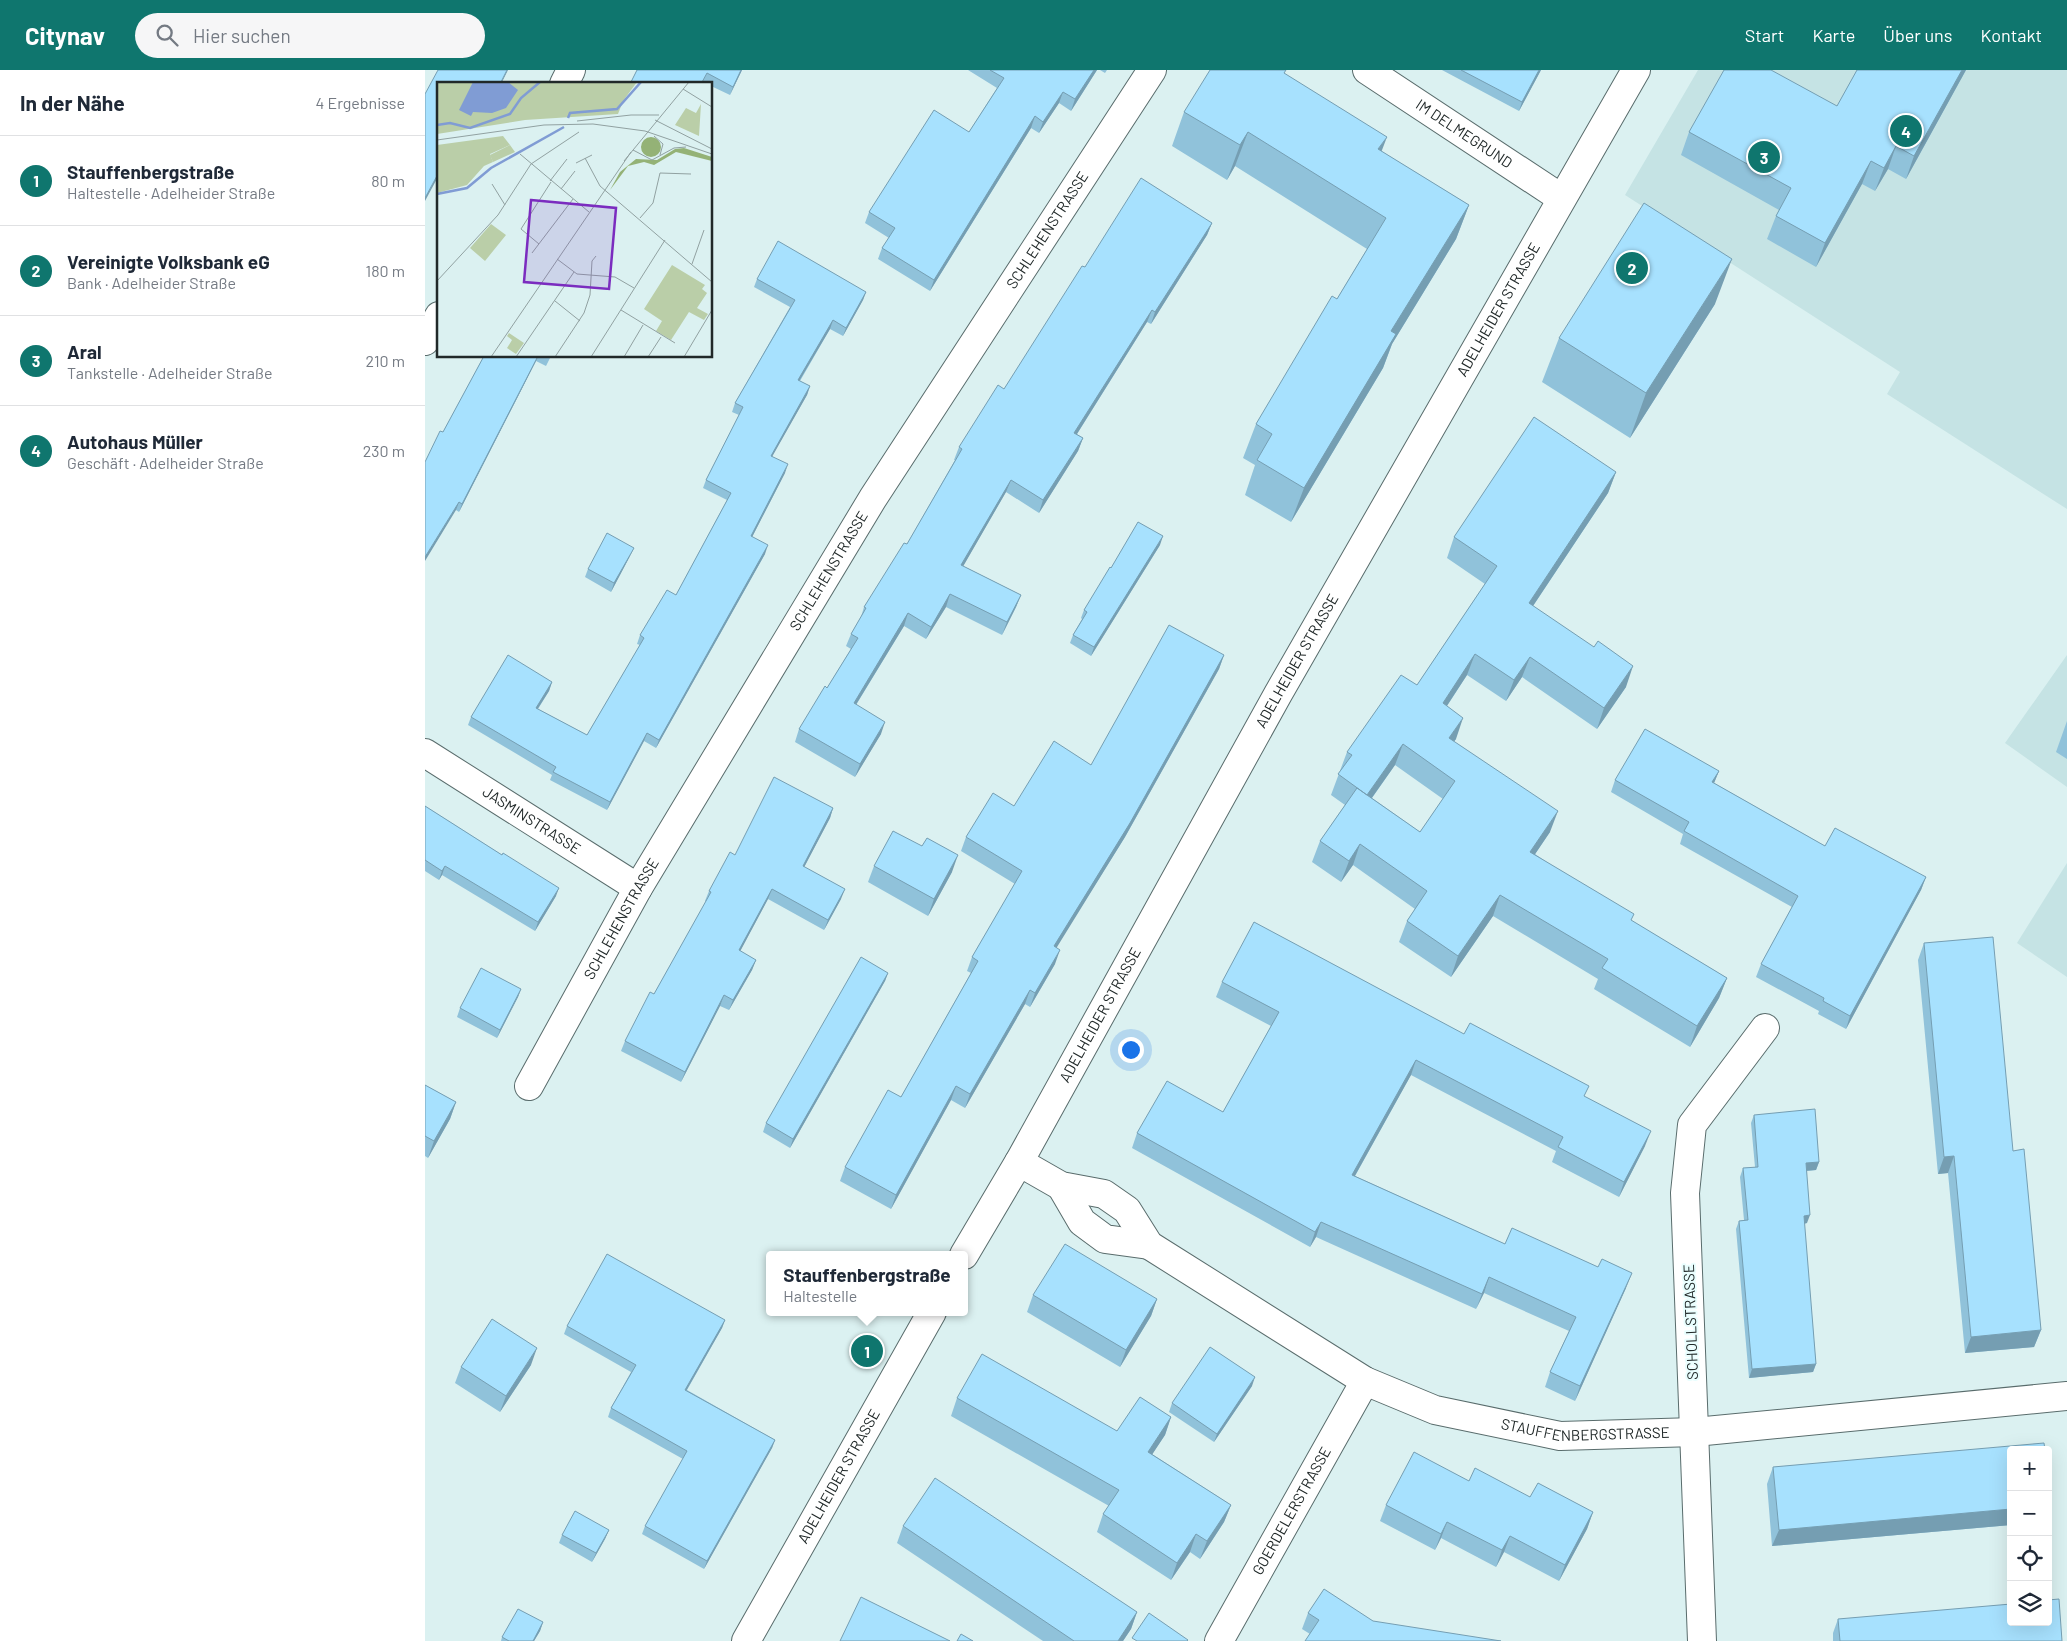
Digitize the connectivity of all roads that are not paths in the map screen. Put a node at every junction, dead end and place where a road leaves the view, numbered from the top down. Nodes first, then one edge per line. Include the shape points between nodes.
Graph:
1 (571, 70) edge
2 (1152, 70) edge
3 (1367, 70) edge
4 (1636, 70) edge
5 (565, 82) edge
6 (1561, 198) junction
7 (437, 320) edge
8 (425, 341) edge
9 (425, 753) edge
10 (638, 888) junction
11 (1765, 1028) dead end
12 (529, 1086) dead end
13 (1019, 1162) junction
14 (1061, 1186) junction
15 (1149, 1245) junction
16 (966, 1251) edge
17 (930, 1316) edge
18 (1365, 1381) junction
19 (2067, 1396) edge
20 (1695, 1432) junction
21 (746, 1641) edge
22 (1219, 1641) edge
23 (1702, 1641) edge

1 - 5 street
2 - 10 street, SCHLEHENSTRASSE via 873,498
3 - 6 street, IM DELMEGRUND
4 - 6 street, ADELHEIDER STRASSE
6 - 13 street, ADELHEIDER STRASSE via 1279,694
7 - 8 street
9 - 10 street, JASMINSTRASSE
10 - 12 street, SCHLEHENSTRASSE
11 - 20 street, SCHOLLSTRASSE via 1692,1125 1685,1193
13 - 14 street, STAUFFENBERGSTRASSE
13 - 16 street, ADELHEIDER STRASSE
14 - 15 street, STAUFFENBERGSTRASSE via 1104,1194 1127,1210
14 - 15 street, STAUFFENBERGSTRASSE via 1082,1222 1105,1239
15 - 18 street, STAUFFENBERGSTRASSE
17 - 21 street, ADELHEIDER STRASSE
18 - 20 street, STAUFFENBERGSTRASSE via 1435,1410 1560,1436
18 - 22 street, GOERDELERSTRASSE
19 - 20 street, STAUFFENBERGSTRASSE
20 - 23 street, SCHOLLSTRASSE

